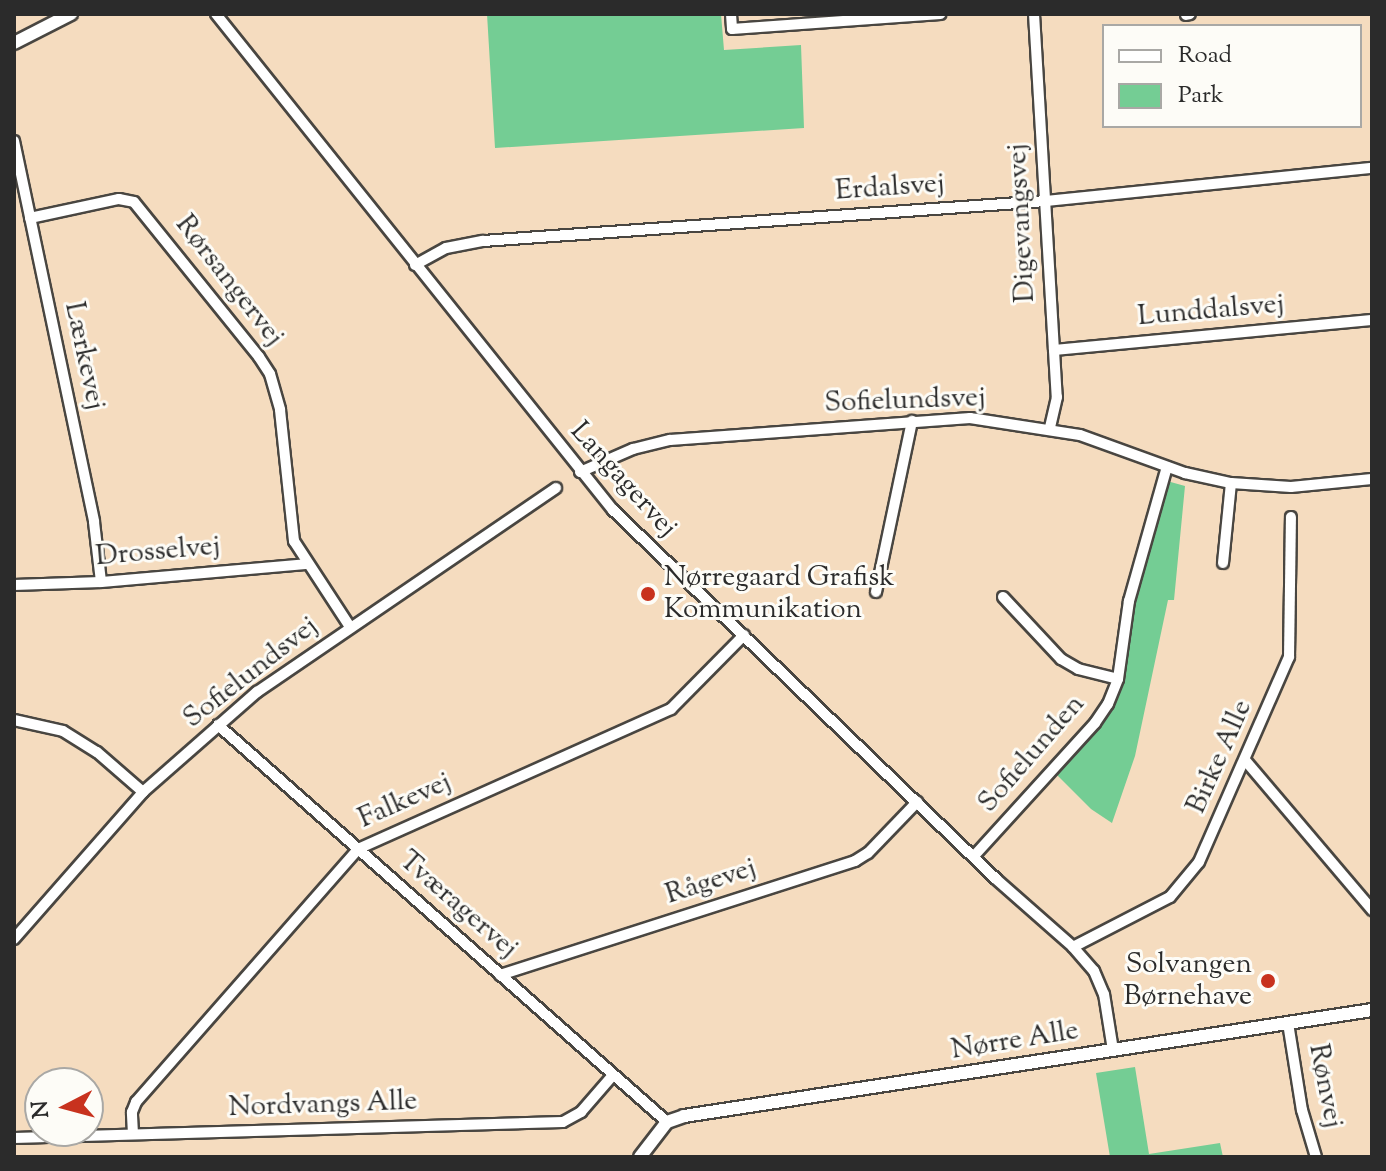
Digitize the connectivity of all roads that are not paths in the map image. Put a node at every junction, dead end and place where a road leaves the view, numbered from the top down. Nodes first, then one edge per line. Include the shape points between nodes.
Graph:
1 (71, 14) edge
2 (216, 14) edge
3 (731, 14) edge
4 (940, 14) edge
5 (1034, 14) edge
6 (14, 43) edge
7 (15, 147) edge
8 (1372, 168) edge
9 (1046, 201) junction
10 (30, 218) junction
11 (415, 265) junction
12 (1372, 320) edge
13 (1054, 350) junction
14 (912, 421) junction
15 (1050, 428) junction
16 (1167, 467) junction
17 (580, 472) junction
18 (1372, 479) edge
19 (1231, 483) junction
20 (556, 488) dead end
21 (1291, 517) dead end
22 (1223, 563) dead end
23 (306, 564) junction
24 (101, 582) junction
25 (14, 585) edge
26 (876, 592) dead end
27 (1003, 597) dead end
28 (350, 627) junction
29 (744, 635) junction
30 (1118, 679) junction
31 (14, 720) edge
32 (218, 725) junction
33 (1245, 760) junction
34 (143, 792) junction
35 (917, 802) junction
36 (358, 849) junction
37 (974, 856) junction
38 (1372, 910) edge
39 (14, 939) edge
40 (1073, 947) junction
41 (500, 975) junction
42 (1372, 1010) edge
43 (1288, 1023) junction
44 (1113, 1050) junction
45 (613, 1075) junction
46 (667, 1122) junction
47 (133, 1134) junction
48 (14, 1138) edge
49 (640, 1157) edge
50 (1316, 1157) edge

1 - 6 street
2 - 11 street, Langagervej
3 - 4 street via 732,29
5 - 9 street, Digevangsvej
7 - 10 street, Lærkevej
8 - 9 street, Erdalsvej
9 - 11 street, Erdalsvej via 483,241 446,248
9 - 13 street, Digevangsvej
10 - 23 street, Rørsangervej via 119,199 140,206 270,374 280,410 291,530
10 - 24 street, Lærkevej via 94,522
11 - 17 street, Langagervej
12 - 13 street, Lunddalsvej
13 - 15 street, Digevangsvej via 1057,404
14 - 15 street, Sofielundsvej via 970,418
14 - 17 street, Sofielundsvej via 670,440
14 - 26 street
15 - 16 street, Sofielundsvej
16 - 19 street, Sofielundsvej
16 - 30 street, Sofielunden via 1129,601
17 - 29 street, Langagervej via 641,539
18 - 19 street, Sofielundsvej via 1291,487
19 - 22 street
20 - 28 street, Sofielundsvej
21 - 33 street, Birke Alle via 1289,657
23 - 24 street, Drosselvej
23 - 28 street, Rørsangervej
24 - 25 street, Drosselvej
27 - 30 street, Sofielunden via 1061,659
28 - 32 street, Sofielundsvej
29 - 35 street, Langagervej
29 - 36 street, Falkevej via 671,709
30 - 37 street, Sofielunden via 1095,723
31 - 34 street via 63,731
32 - 34 street, Sofielundsvej
32 - 36 street, Tværagervej
33 - 38 street
33 - 40 street, Birke Alle via 1187,879 1170,897
34 - 39 street, Sofielundsvej
35 - 37 street, Langagervej
35 - 41 street, Rågevej via 855,861
36 - 41 street, Tværagervej
36 - 47 street, Falkevej via 136,1102
37 - 40 street, Langagervej
40 - 44 street, Langagervej via 1094,971 1104,994
41 - 45 street, Tværagervej
42 - 43 street, Nørre Alle
43 - 44 street, Nørre Alle
43 - 50 street, Rønvej via 1302,1110
44 - 46 street, Nørre Alle
45 - 46 street, Tværagervej
45 - 47 street, Nordvangs Alle via 581,1112 563,1122
46 - 49 street
47 - 48 street, Nordvangs Alle

